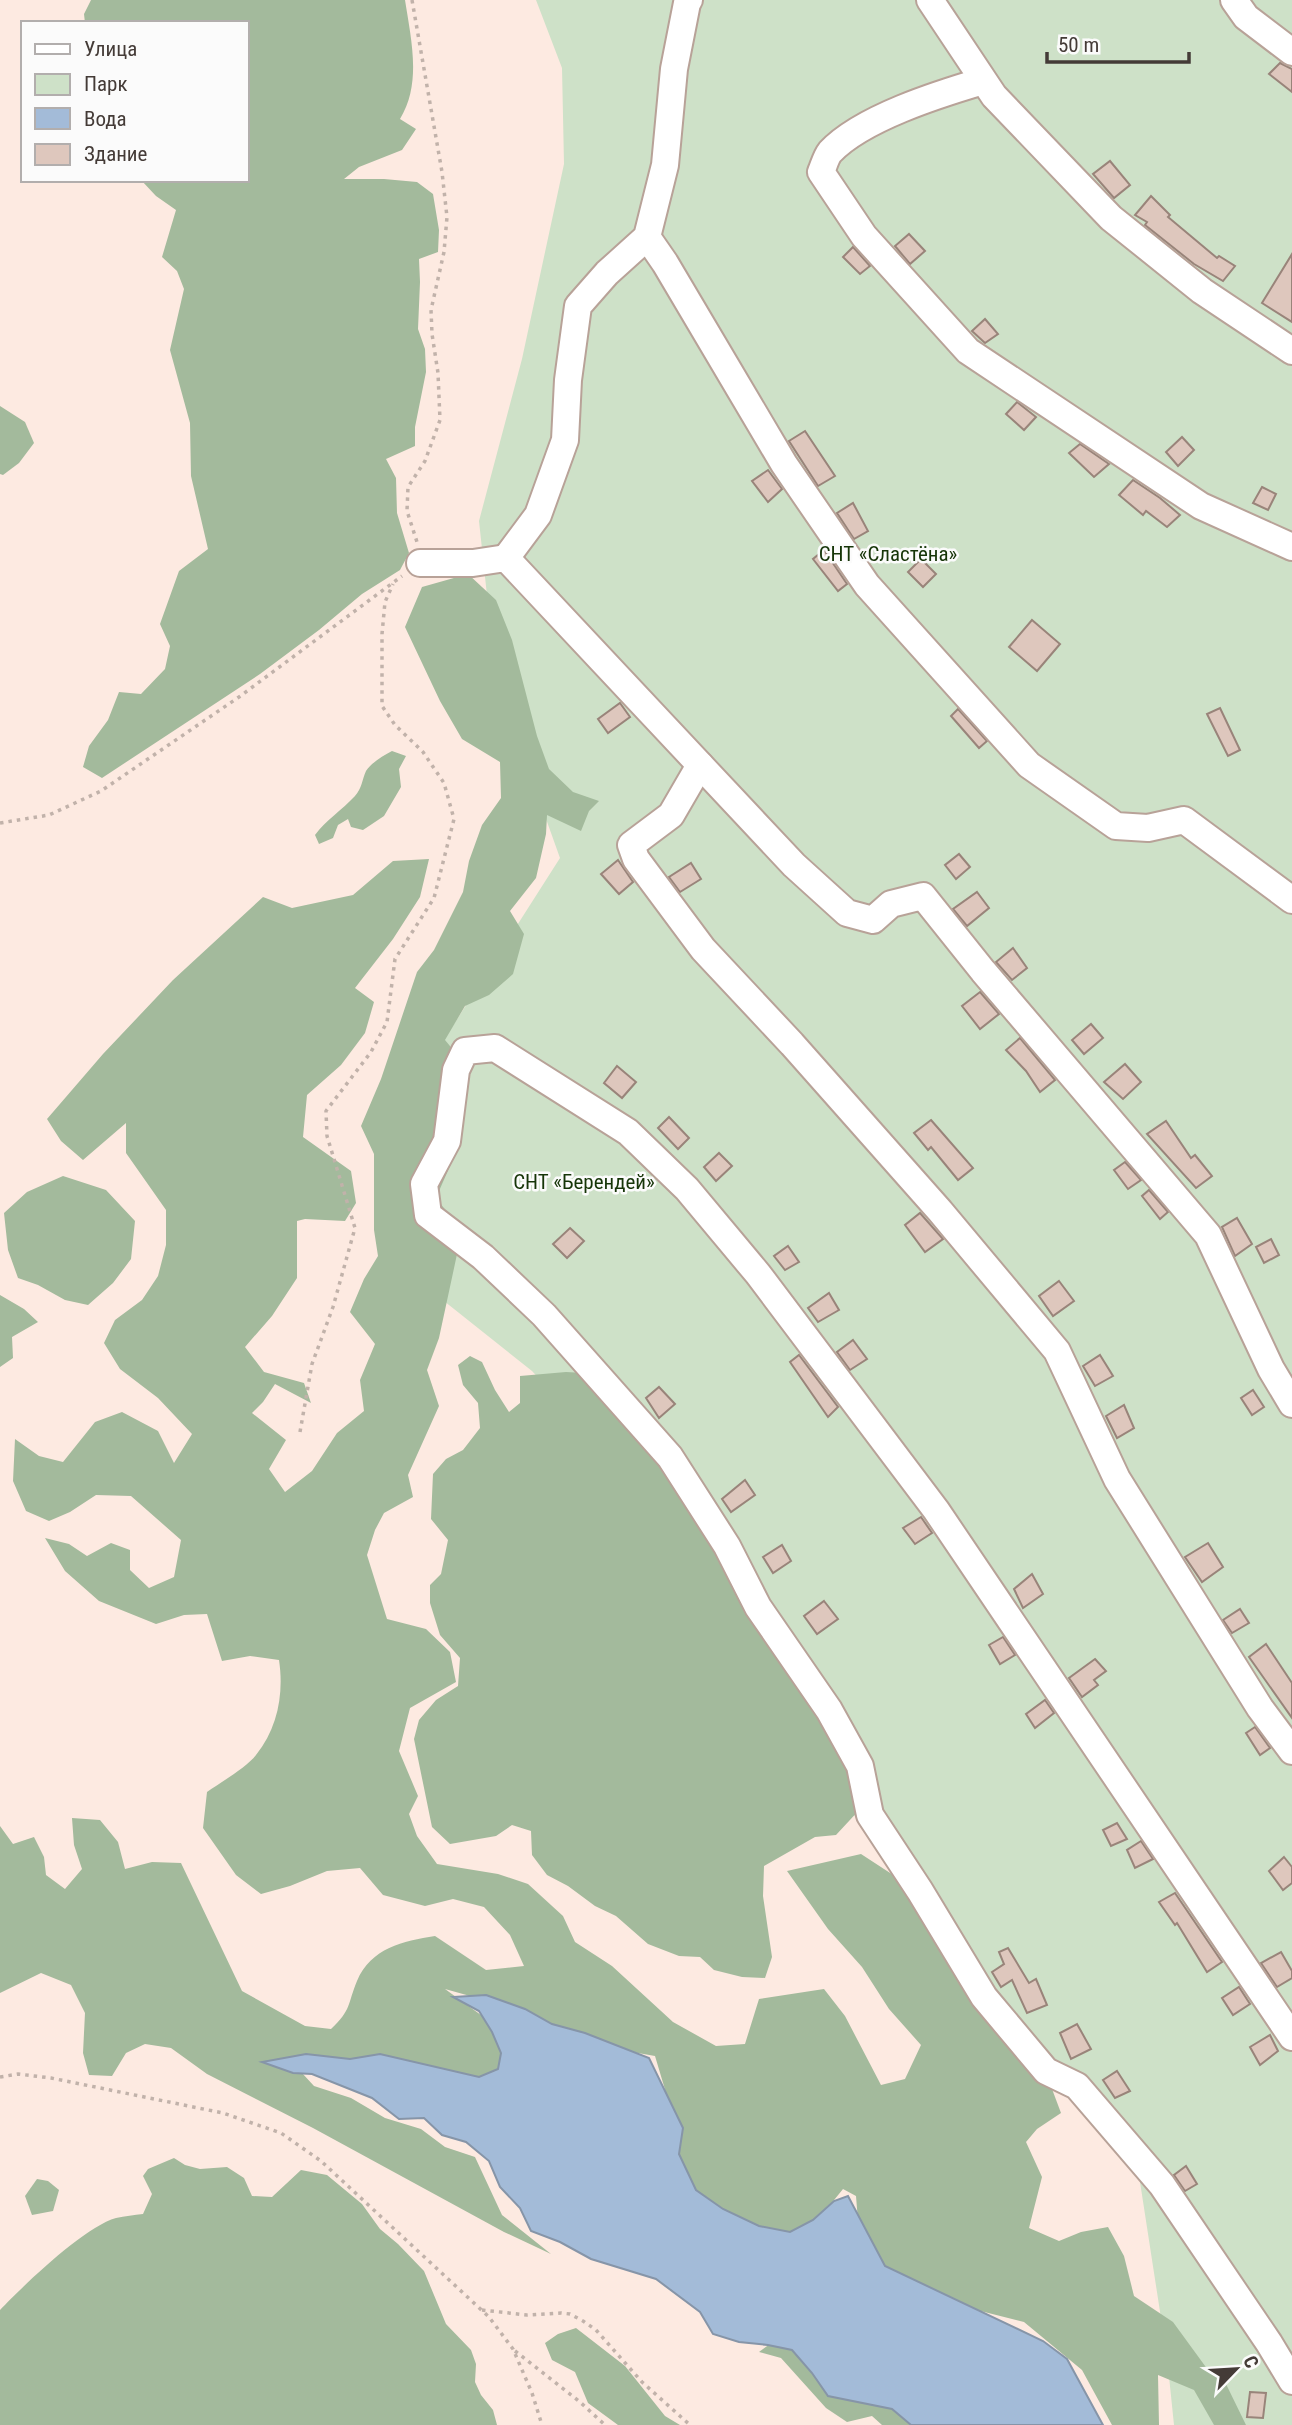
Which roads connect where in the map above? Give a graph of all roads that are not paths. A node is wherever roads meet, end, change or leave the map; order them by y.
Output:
1 (689, 0) edge
2 (930, 0) edge
3 (1234, 0) edge
4 (1292, 51) edge
5 (983, 81) junction
6 (647, 237) junction
7 (1292, 351) edge
8 (1292, 547) edge
9 (506, 558) junction
10 (420, 563) road end
11 (700, 765) junction
12 (1292, 900) edge
13 (1292, 1404) edge
14 (1292, 1751) edge
15 (1292, 2036) edge
16 (1292, 2381) edge

1 - 6 lane
2 - 5 lane
3 - 4 lane
5 - 7 lane
5 - 8 lane
6 - 9 lane
6 - 12 lane
9 - 10 lane
9 - 11 lane
11 - 13 lane
11 - 14 lane
15 - 16 lane

